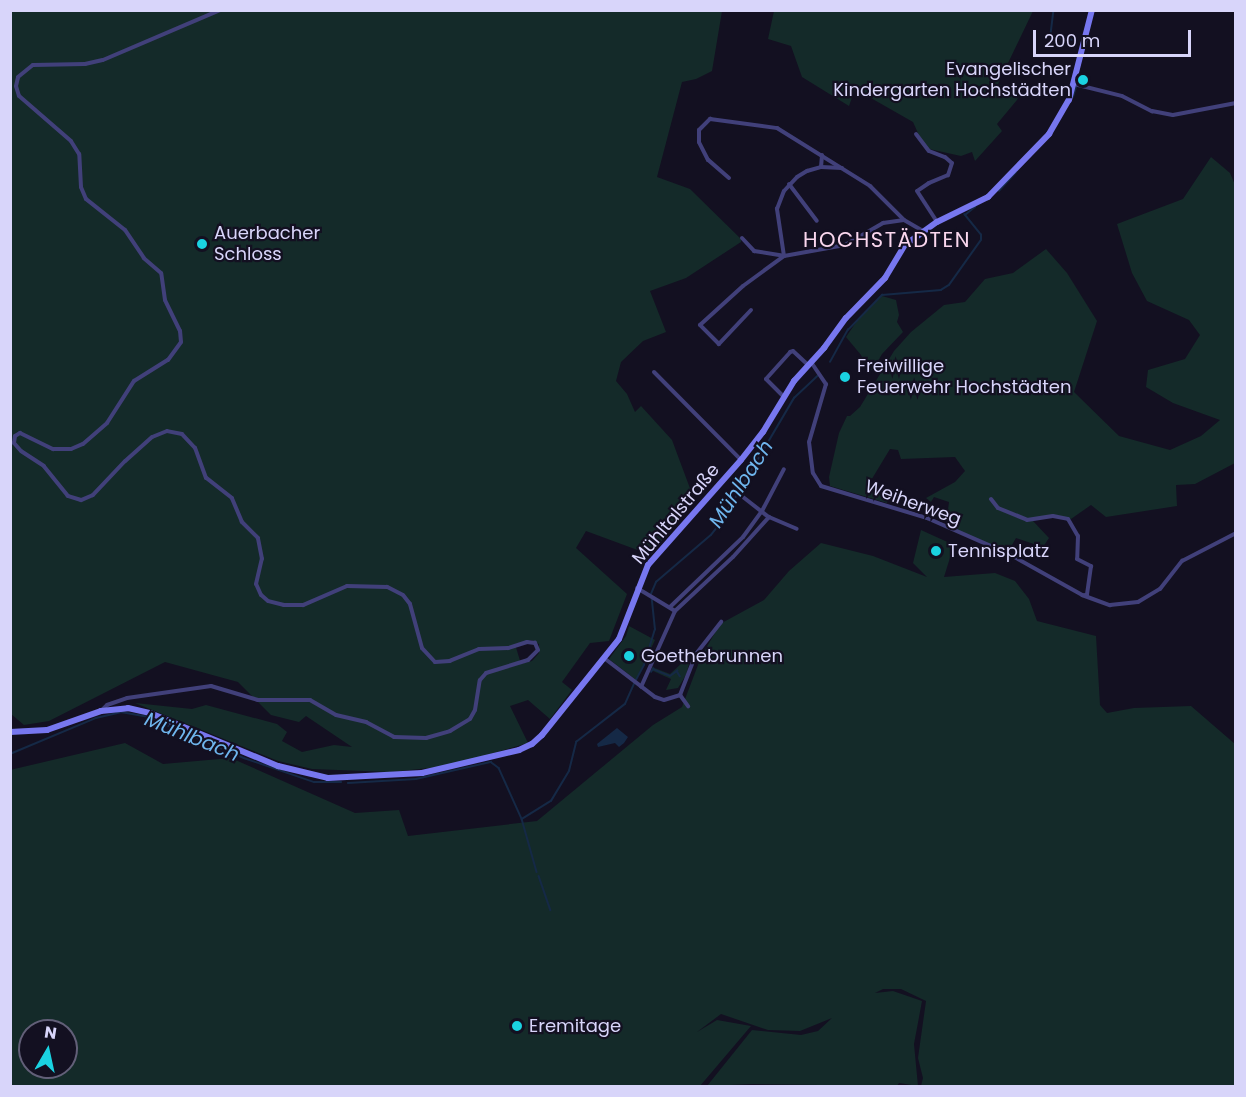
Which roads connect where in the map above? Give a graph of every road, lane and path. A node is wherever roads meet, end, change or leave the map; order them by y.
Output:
1 (220, 10) edge
2 (1092, 10) edge
3 (1074, 84) junction
4 (1236, 103) edge
5 (916, 134) dead end
6 (822, 155) junction
7 (821, 167) junction
8 (843, 168) junction
9 (729, 178) dead end
10 (789, 184) junction
11 (904, 220) junction
12 (817, 221) dead end
13 (937, 222) junction
14 (923, 231) junction
15 (742, 238) dead end
16 (784, 256) junction
17 (751, 310) dead end
18 (809, 364) junction
19 (654, 372) dead end
20 (783, 396) junction
21 (741, 460) junction
22 (784, 469) dead end
23 (743, 497) dead end
24 (991, 499) dead end
25 (762, 511) junction
26 (769, 516) junction
27 (797, 529) dead end
28 (1236, 533) edge
29 (728, 553) junction
30 (733, 558) junction
31 (637, 587) junction
32 (1082, 595) junction
33 (670, 607) junction
34 (675, 611) junction
35 (721, 622) dead end
36 (604, 658) junction
37 (642, 687) junction
38 (680, 695) junction
39 (688, 706) dead end
40 (101, 711) junction
41 (10, 732) edge

1 - 40 street
2 - 3 main road, Mühltalstraße
3 - 4 street
3 - 13 main road, Mühltalstraße
5 - 13 street
6 - 7 street
6 - 8 street
6 - 9 street
7 - 8 street
7 - 10 street
8 - 11 street
10 - 12 street
10 - 16 street
11 - 14 street
11 - 16 street
13 - 14 main road, Mühltalstraße
14 - 18 main road, Mühltalstraße
15 - 16 street
16 - 17 street
18 - 20 main road, Mühltalstraße
18 - 20 street
18 - 32 street, Weiherweg
19 - 21 street
20 - 21 main road, Mühltalstraße
21 - 31 main road, Mühltalstraße
22 - 25 street
23 - 25 street
24 - 32 street
25 - 26 street
25 - 29 street
26 - 27 street
26 - 30 street
28 - 32 street, Weiherweg
29 - 30 street
29 - 33 street
30 - 34 street
31 - 33 street
31 - 36 main road, Mühltalstraße
33 - 34 street
34 - 37 street
35 - 38 street
36 - 37 street
36 - 40 main road, Mühltalstraße
37 - 38 street
38 - 39 street
40 - 41 main road, Mühltalstraße

